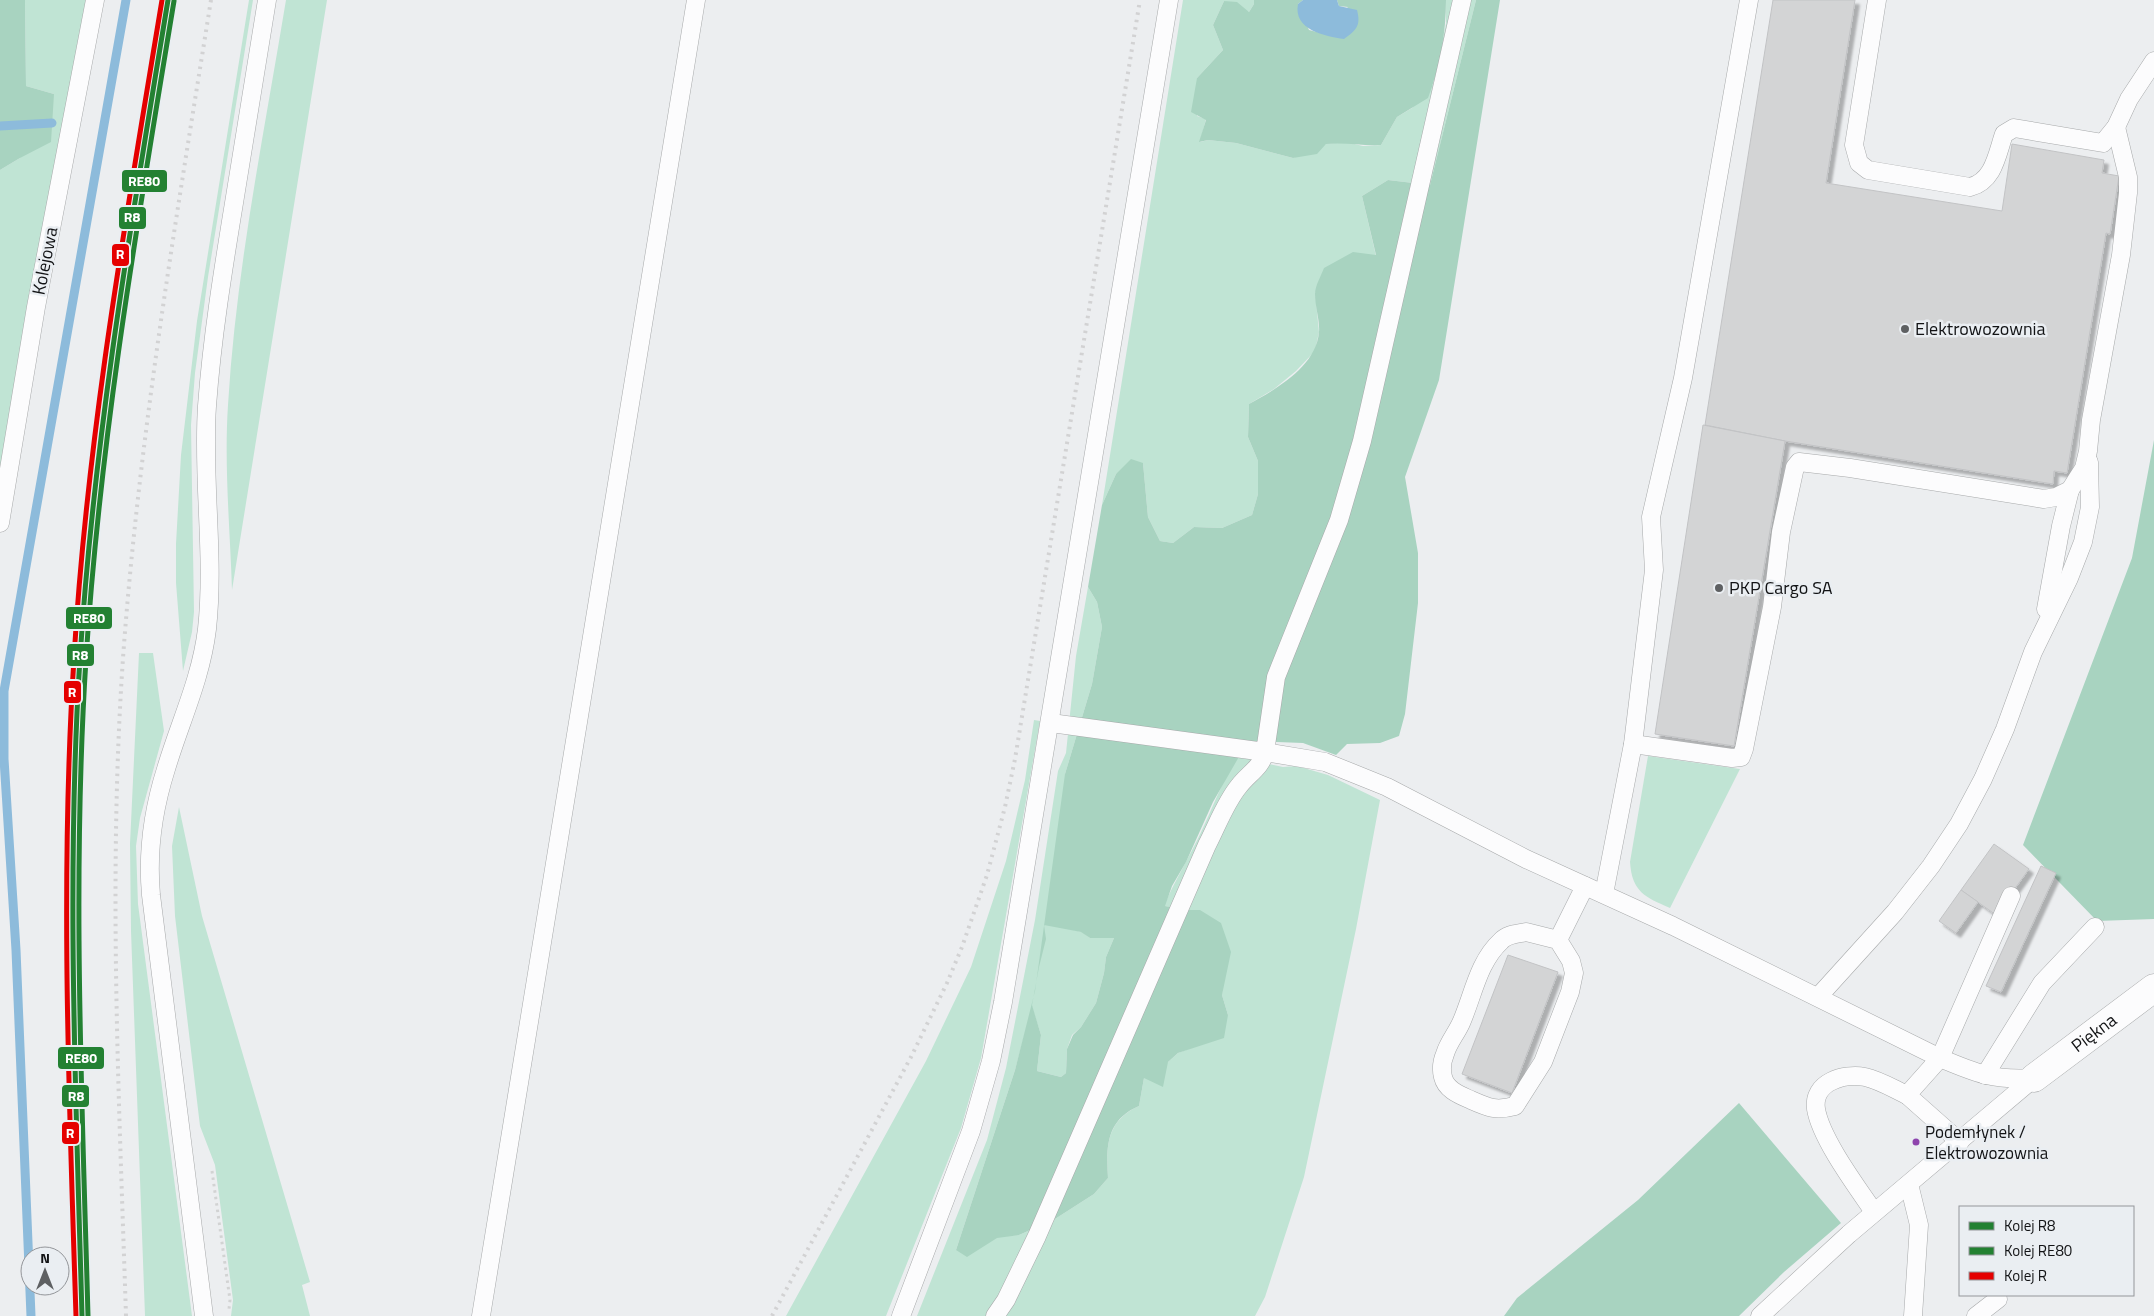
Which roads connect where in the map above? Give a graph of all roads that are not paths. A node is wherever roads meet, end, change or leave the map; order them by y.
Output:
1 (95, 0) edge
2 (267, 0) edge
3 (696, 0) edge
4 (1169, 0) edge
5 (1462, 0) edge
6 (1749, 0) edge
7 (1877, 0) edge
8 (2154, 61) edge
9 (2116, 127) junction
10 (2088, 451) junction
11 (2070, 490) junction
12 (0, 523) edge
13 (2033, 652) junction
14 (1051, 723) junction
15 (1633, 744) junction
16 (1265, 752) junction
17 (1585, 886) junction
18 (1604, 894) junction
19 (2011, 896) dead end
20 (2095, 927) dead end
21 (1558, 940) junction
22 (2154, 988) edge
23 (1818, 997) junction
24 (1940, 1058) junction
25 (1985, 1075) junction
26 (2034, 1078) junction
27 (1907, 1095) junction
28 (1960, 1142) junction
29 (1909, 1184) junction
30 (1874, 1212) junction
31 (1998, 1299) dead end
32 (204, 1316) edge
33 (481, 1316) edge
34 (900, 1316) edge
35 (995, 1316) edge
36 (1760, 1316) edge
37 (1913, 1316) edge
38 (1976, 1316) edge

1 - 12 lane, Kolejowa
2 - 32 lane
3 - 33 lane
4 - 14 lane
5 - 16 lane
6 - 15 lane
7 - 9 lane
8 - 9 lane
9 - 10 lane
10 - 11 lane
10 - 13 lane
11 - 13 lane
11 - 15 lane
13 - 23 lane
14 - 16 lane
14 - 34 lane
15 - 18 lane
16 - 17 lane
16 - 35 lane
17 - 18 lane
17 - 21 lane
18 - 23 lane
19 - 24 lane
20 - 25 lane
21 - 21 lane
22 - 26 street, Piękna
23 - 24 lane
24 - 25 lane
24 - 27 lane
25 - 26 lane
26 - 28 lane
27 - 28 lane
27 - 30 lane
28 - 29 lane
29 - 30 lane
29 - 37 lane
30 - 36 lane
31 - 38 lane

